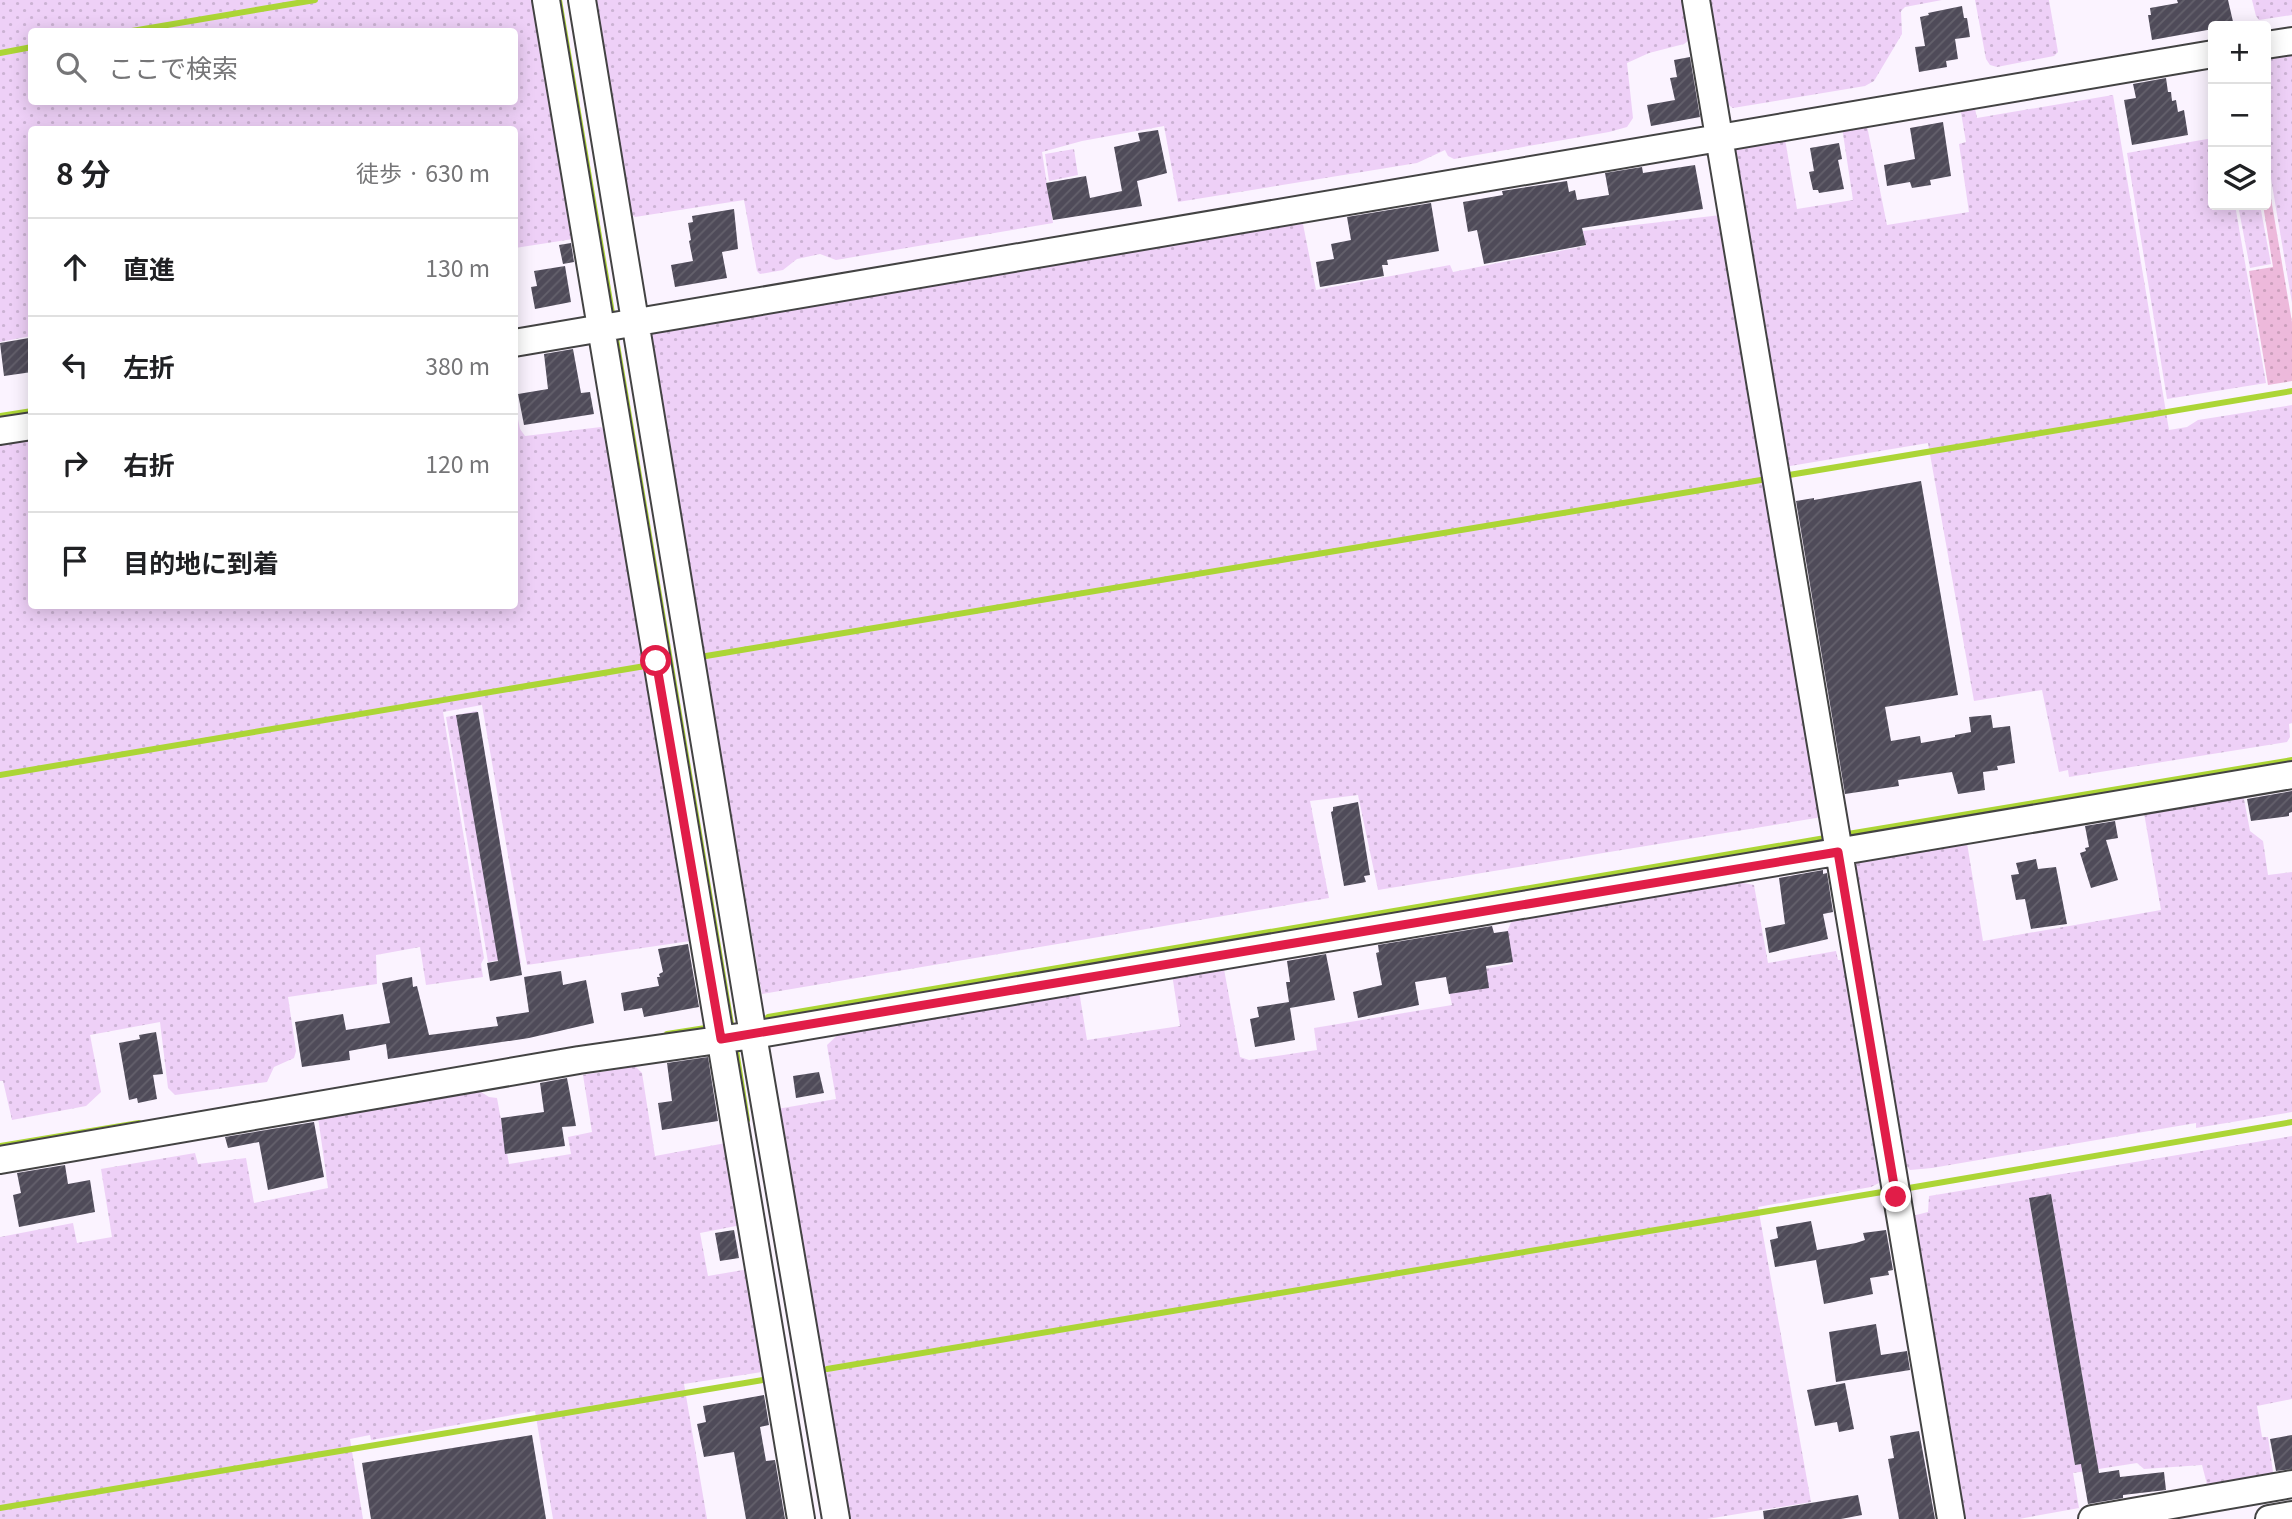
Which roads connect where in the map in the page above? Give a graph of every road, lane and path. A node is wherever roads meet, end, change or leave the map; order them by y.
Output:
1 (546, 0) edge
2 (582, 0) edge
3 (1696, 0) edge
4 (2292, 41) edge
5 (2271, 44) edge
6 (2208, 55) edge
7 (1718, 130) junction
8 (616, 325) junction
9 (518, 342) edge
10 (28, 427) edge
11 (0, 431) edge
12 (668, 668) junction
13 (2292, 775) edge
14 (1836, 842) junction
15 (730, 1033) junction
16 (0, 1160) edge
17 (795, 1386) junction
18 (2292, 1484) edge
19 (2292, 1515) edge
20 (801, 1519) edge
21 (836, 1519) edge
22 (1951, 1519) edge
23 (2092, 1519) edge
24 (2269, 1519) edge

1 - 8 street
2 - 8 street
3 - 7 street
4 - 5 street
6 - 7 street
7 - 8 street
7 - 14 street
8 - 9 street
8 - 12 street
8 - 12 street
10 - 11 street
12 - 15 street
12 - 15 street
13 - 14 street
14 - 15 street
14 - 22 street
15 - 16 street
15 - 17 street
17 - 20 street
17 - 21 street
18 - 23 street
19 - 24 street

